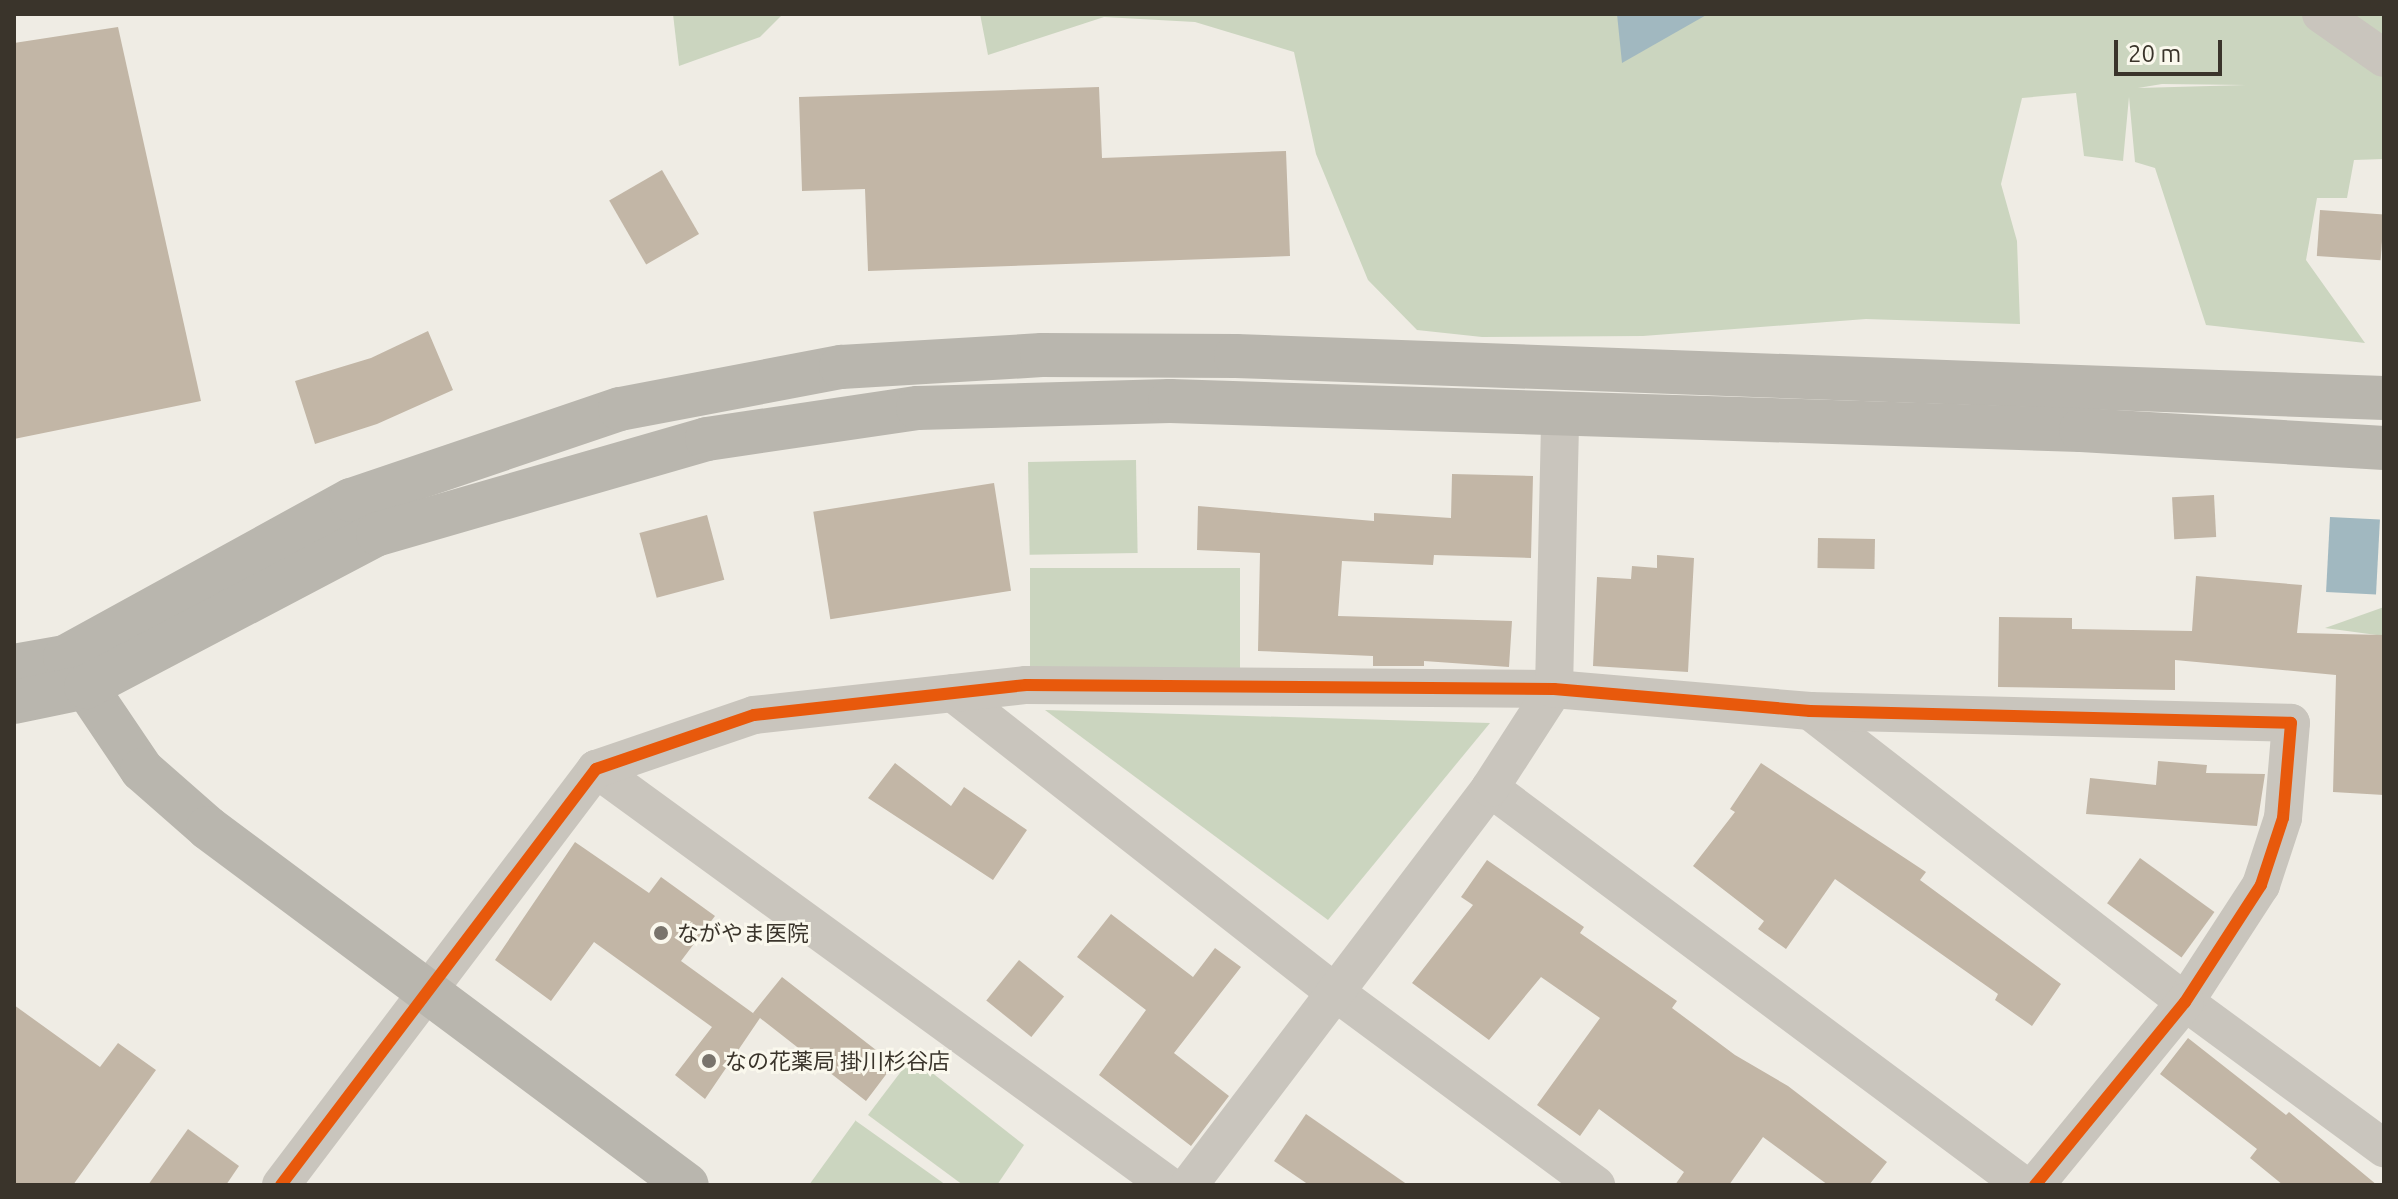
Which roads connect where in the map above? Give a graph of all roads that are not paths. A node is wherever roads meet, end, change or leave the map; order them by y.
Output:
1 (2321, 14) edge
2 (2384, 58) edge
3 (2384, 398) edge
4 (1560, 415) junction
5 (2384, 448) edge
6 (14, 666) edge
7 (86, 687) junction
8 (1554, 689) junction
9 (953, 693) junction
10 (14, 702) edge
11 (1810, 711) junction
12 (596, 769) junction
13 (1490, 788) junction
14 (425, 991) junction
15 (1335, 992) junction
16 (2185, 1002) junction
17 (2384, 1148) edge
18 (281, 1185) edge
19 (687, 1185) edge
20 (1168, 1185) edge
21 (1189, 1185) edge
22 (1596, 1185) edge
23 (2023, 1185) edge
24 (2035, 1185) edge

1 - 2 street
3 - 6 street
4 - 5 street
4 - 7 street
4 - 8 street
7 - 10 street
7 - 14 street
8 - 9 street
8 - 11 street
8 - 13 street
9 - 12 street
9 - 15 street
11 - 16 street
11 - 16 street
12 - 14 street
12 - 20 street
13 - 15 street
13 - 23 street
14 - 18 street
14 - 19 street
15 - 21 street
15 - 22 street
16 - 17 street
16 - 24 street

